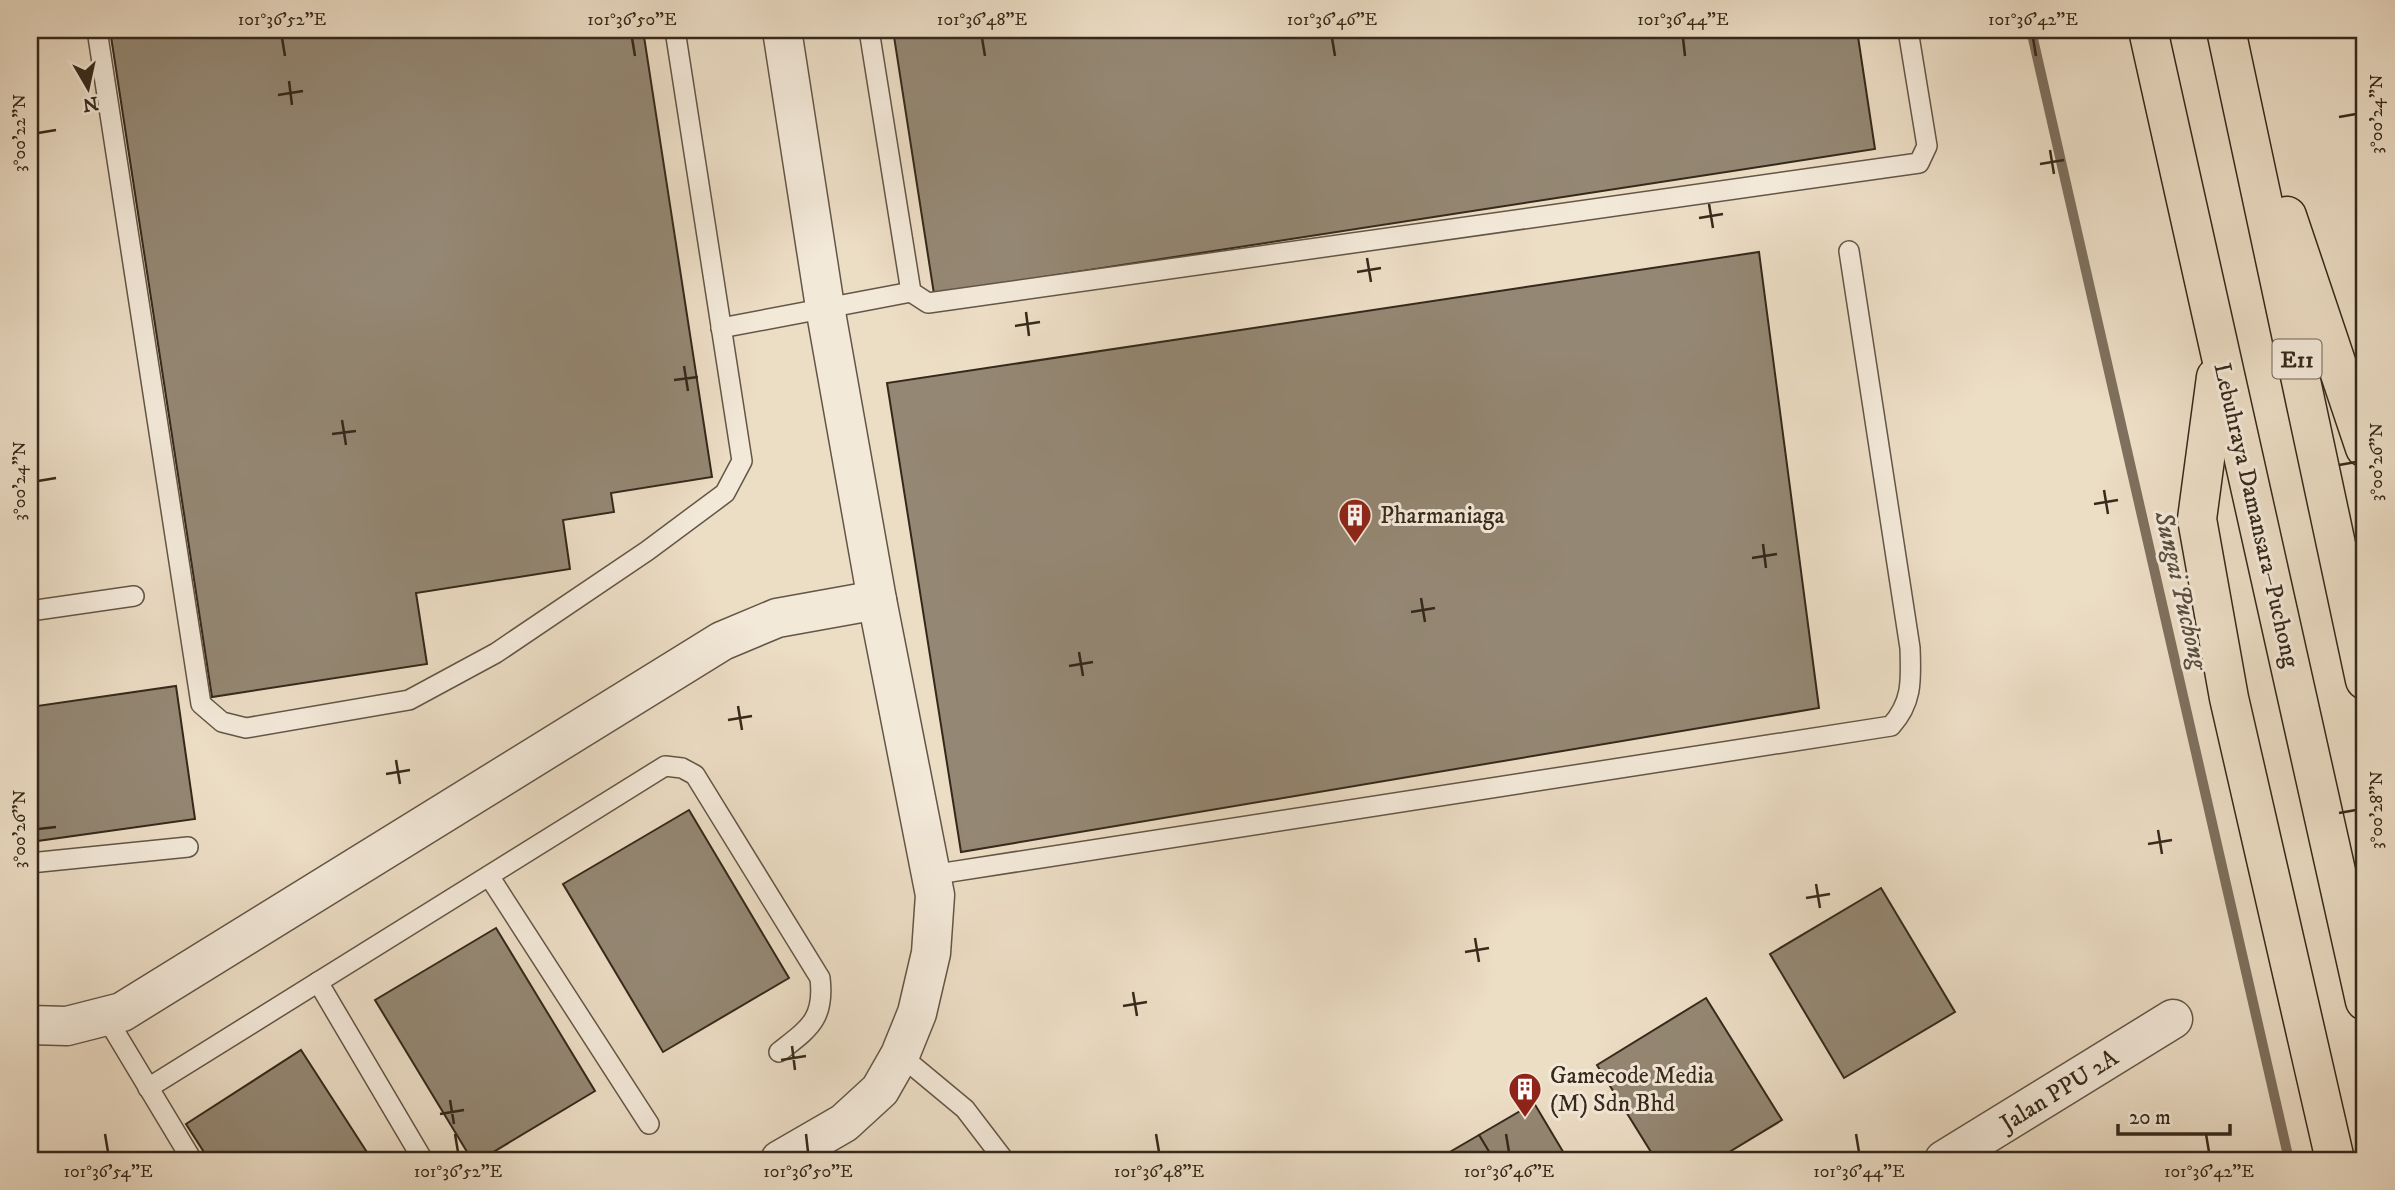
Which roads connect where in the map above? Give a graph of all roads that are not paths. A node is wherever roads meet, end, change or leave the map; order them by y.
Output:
1 (97, 30) edge
2 (675, 30) edge
3 (782, 30) edge
4 (869, 30) edge
5 (1908, 30) edge
6 (2148, 30) edge
7 (2227, 34) edge
8 (1849, 251) dead end
9 (911, 292) junction
10 (825, 307) junction
11 (721, 328) junction
12 (2220, 351) junction
13 (2365, 448) edge
14 (134, 596) dead end
15 (877, 600) junction
16 (30, 611) edge
17 (2365, 680) edge
18 (188, 847) dead end
19 (30, 863) edge
20 (932, 874) junction
21 (489, 876) junction
22 (318, 982) junction
23 (2365, 1000) edge
24 (106, 1017) junction
25 (2173, 1019) dead end
26 (30, 1025) edge
27 (779, 1052) dead end
28 (900, 1055) junction
29 (148, 1088) junction
30 (649, 1124) dead end
31 (192, 1160) edge
32 (424, 1160) edge
33 (780, 1160) edge
34 (1004, 1160) edge
35 (1944, 1160) edge
36 (2335, 1160) edge

1 - 11 lane
2 - 11 lane
3 - 10 street
4 - 9 lane
5 - 9 lane
6 - 12 highway, Lebuhraya Damansara–Puchong
7 - 13 highway
7 - 17 highway, E11
8 - 20 lane
9 - 10 lane
10 - 11 lane
10 - 15 street
12 - 23 highway, Lebuhraya Damansara–Puchong
12 - 36 highway
14 - 16 lane
15 - 20 street
15 - 24 street
18 - 19 lane
20 - 28 street
21 - 22 lane
21 - 27 lane
21 - 30 lane
22 - 29 lane
22 - 32 lane
24 - 26 street
24 - 29 lane
25 - 35 street, Jalan PPU 2A
28 - 33 street
28 - 34 lane
29 - 31 lane

